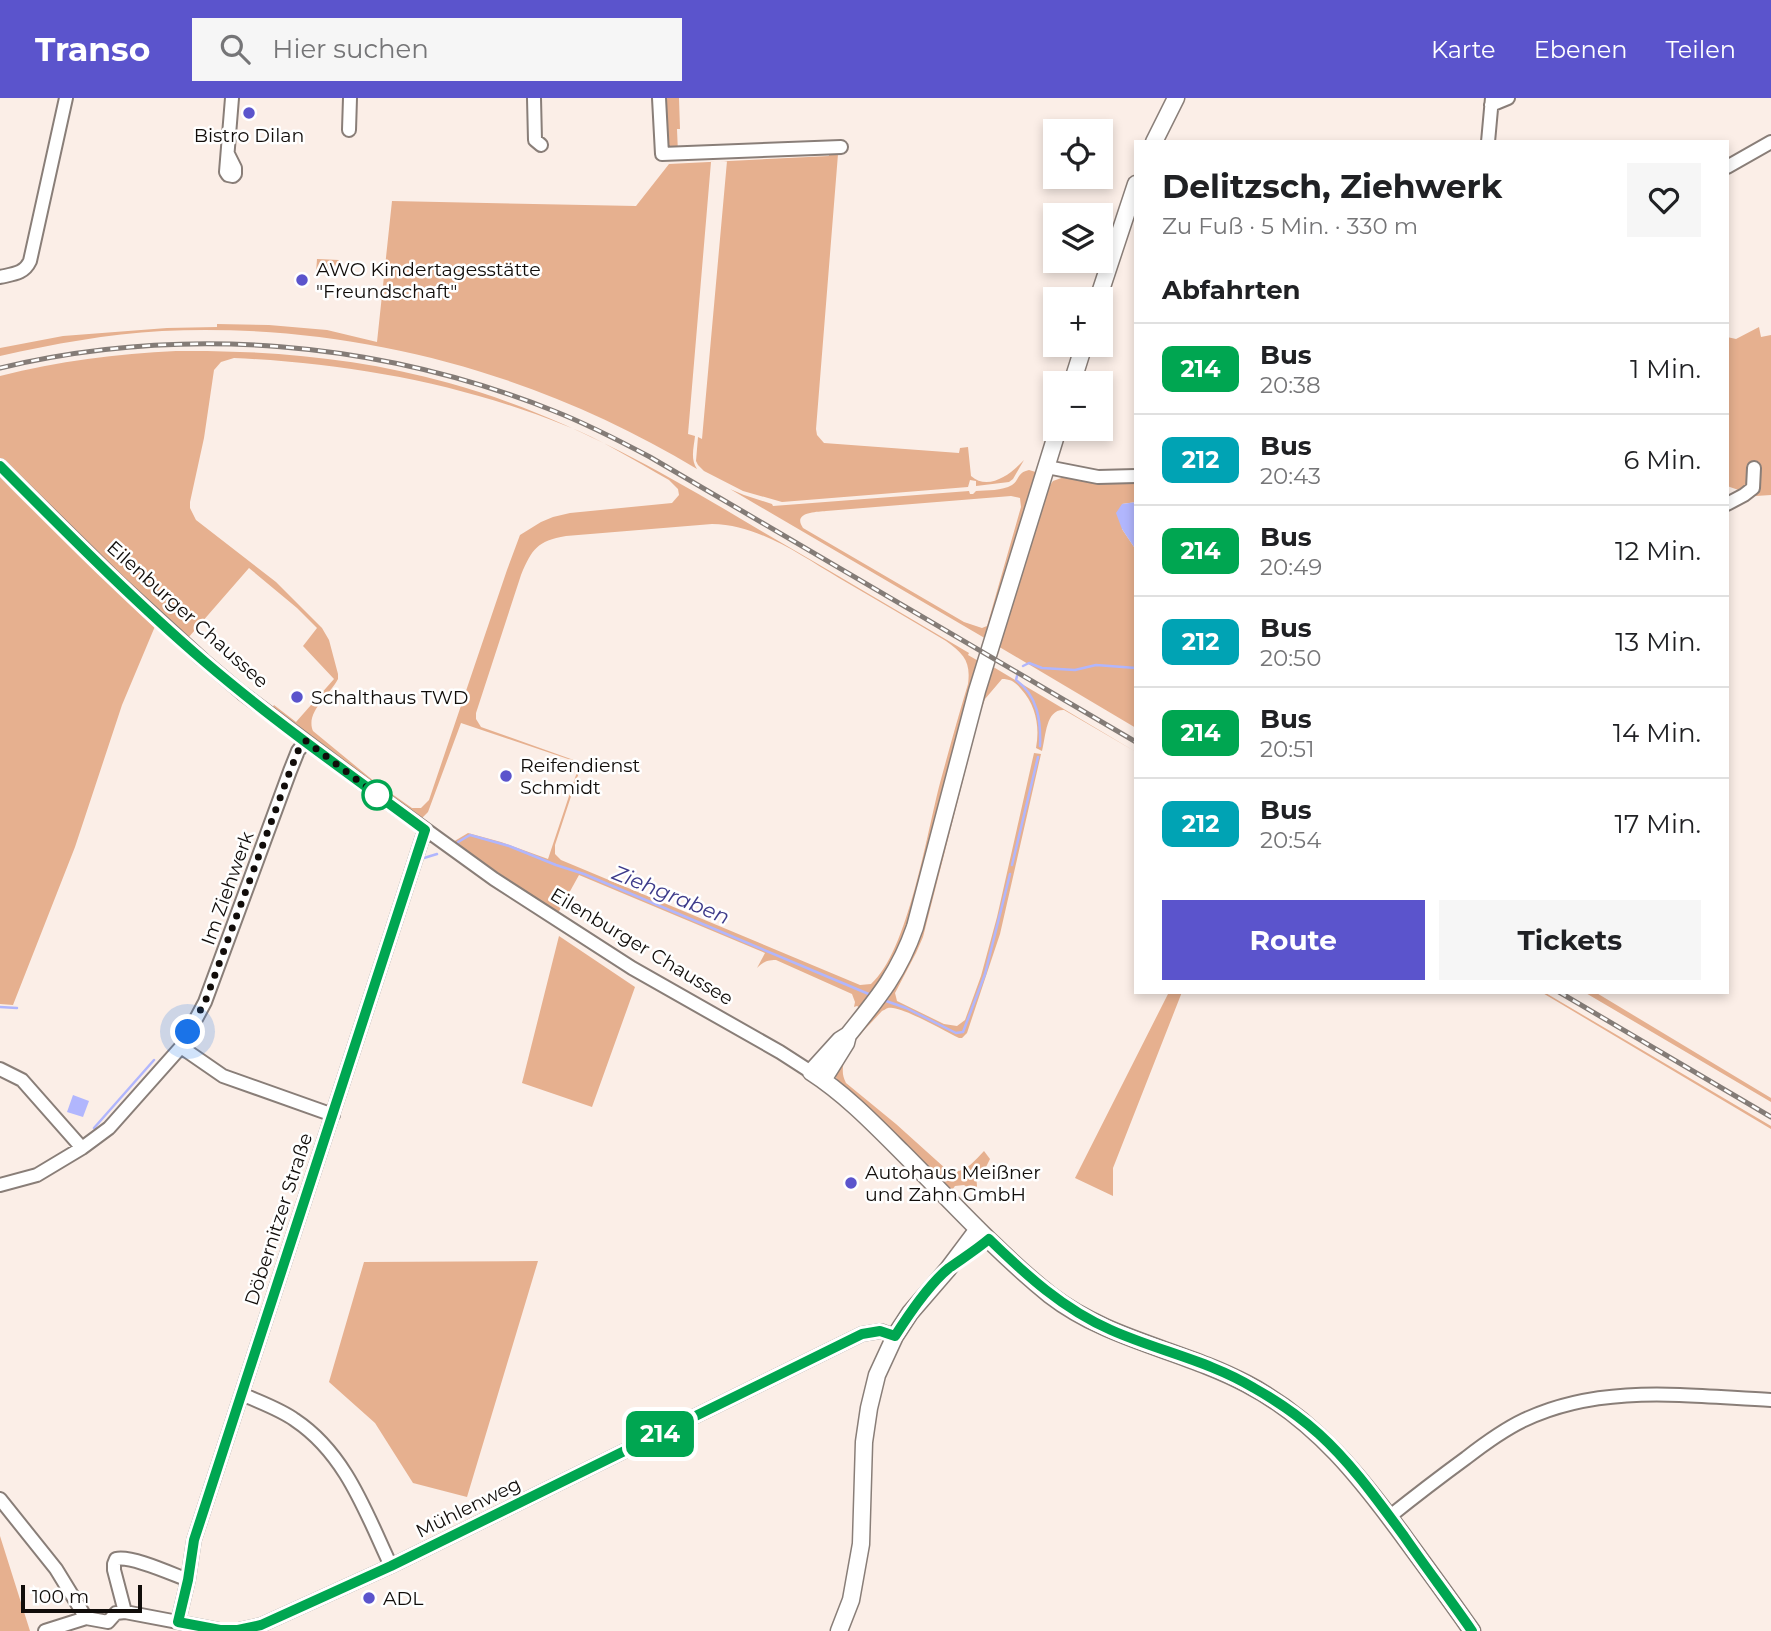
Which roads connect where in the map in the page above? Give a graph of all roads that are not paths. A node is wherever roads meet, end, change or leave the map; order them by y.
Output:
1 (66, 98) edge
2 (232, 98) edge
3 (350, 98) edge
4 (534, 98) edge
5 (659, 98) edge
6 (1177, 98) edge
7 (1508, 98) edge
8 (1492, 102) edge
9 (349, 130) dead end
10 (1155, 140) edge
11 (1488, 140) edge
12 (1771, 142) edge
13 (541, 145) dead end
14 (841, 147) dead end
15 (228, 154) dead end
16 (1729, 166) edge
17 (1134, 190) edge
18 (0, 277) edge
19 (1102, 287) edge
20 (1055, 441) edge
21 (0, 466) edge
22 (1047, 467) junction
23 (1754, 468) dead end
24 (1134, 476) edge
25 (1729, 503) edge
26 (306, 741) junction
27 (425, 830) junction
28 (181, 1047) junction
29 (0, 1069) edge
30 (817, 1076) junction
31 (333, 1115) junction
32 (82, 1148) junction
33 (0, 1185) edge
34 (984, 1234) junction
35 (895, 1336) junction
36 (242, 1394) junction
37 (1771, 1400) edge
38 (0, 1499) edge
39 (1389, 1517) junction
40 (391, 1566) junction
41 (188, 1580) junction
42 (125, 1612) junction
43 (86, 1618) junction
44 (178, 1622) junction
45 (107, 1626) edge
46 (263, 1628) edge
47 (45, 1631) edge
48 (839, 1631) edge
49 (1472, 1631) edge

1 - 18 street
2 - 15 street
3 - 9 street
4 - 13 street
5 - 14 street
6 - 10 main road
7 - 8 street
8 - 11 street
12 - 16 street
17 - 19 main road
20 - 22 main road
21 - 26 street, Eilenburger Chaussee
22 - 24 street
22 - 30 main road
23 - 25 street
26 - 27 street, Eilenburger Chaussee
26 - 28 street, Im Ziehwerk
27 - 30 street, Eilenburger Chaussee
27 - 31 street, Döbernitzer Straße
28 - 31 street
28 - 32 street, Im Ziehwerk
29 - 32 street
30 - 34 main road, Eilenburger Chaussee
31 - 36 street, Döbernitzer Straße
32 - 33 street, Im Ziehwerk
34 - 35 main road
34 - 39 main road, Eilenburger Chaussee
35 - 40 street, Mühlenweg
35 - 48 main road
36 - 40 street
36 - 41 street, Döbernitzer Straße
37 - 39 street
38 - 43 street
39 - 49 main road, Eilenburger Chaussee
40 - 46 street, Mühlenweg
41 - 42 street
41 - 44 street, Döbernitzer Straße
42 - 44 street, Mühlenweg
42 - 45 street
43 - 45 street
43 - 47 street
44 - 46 street, Mühlenweg

